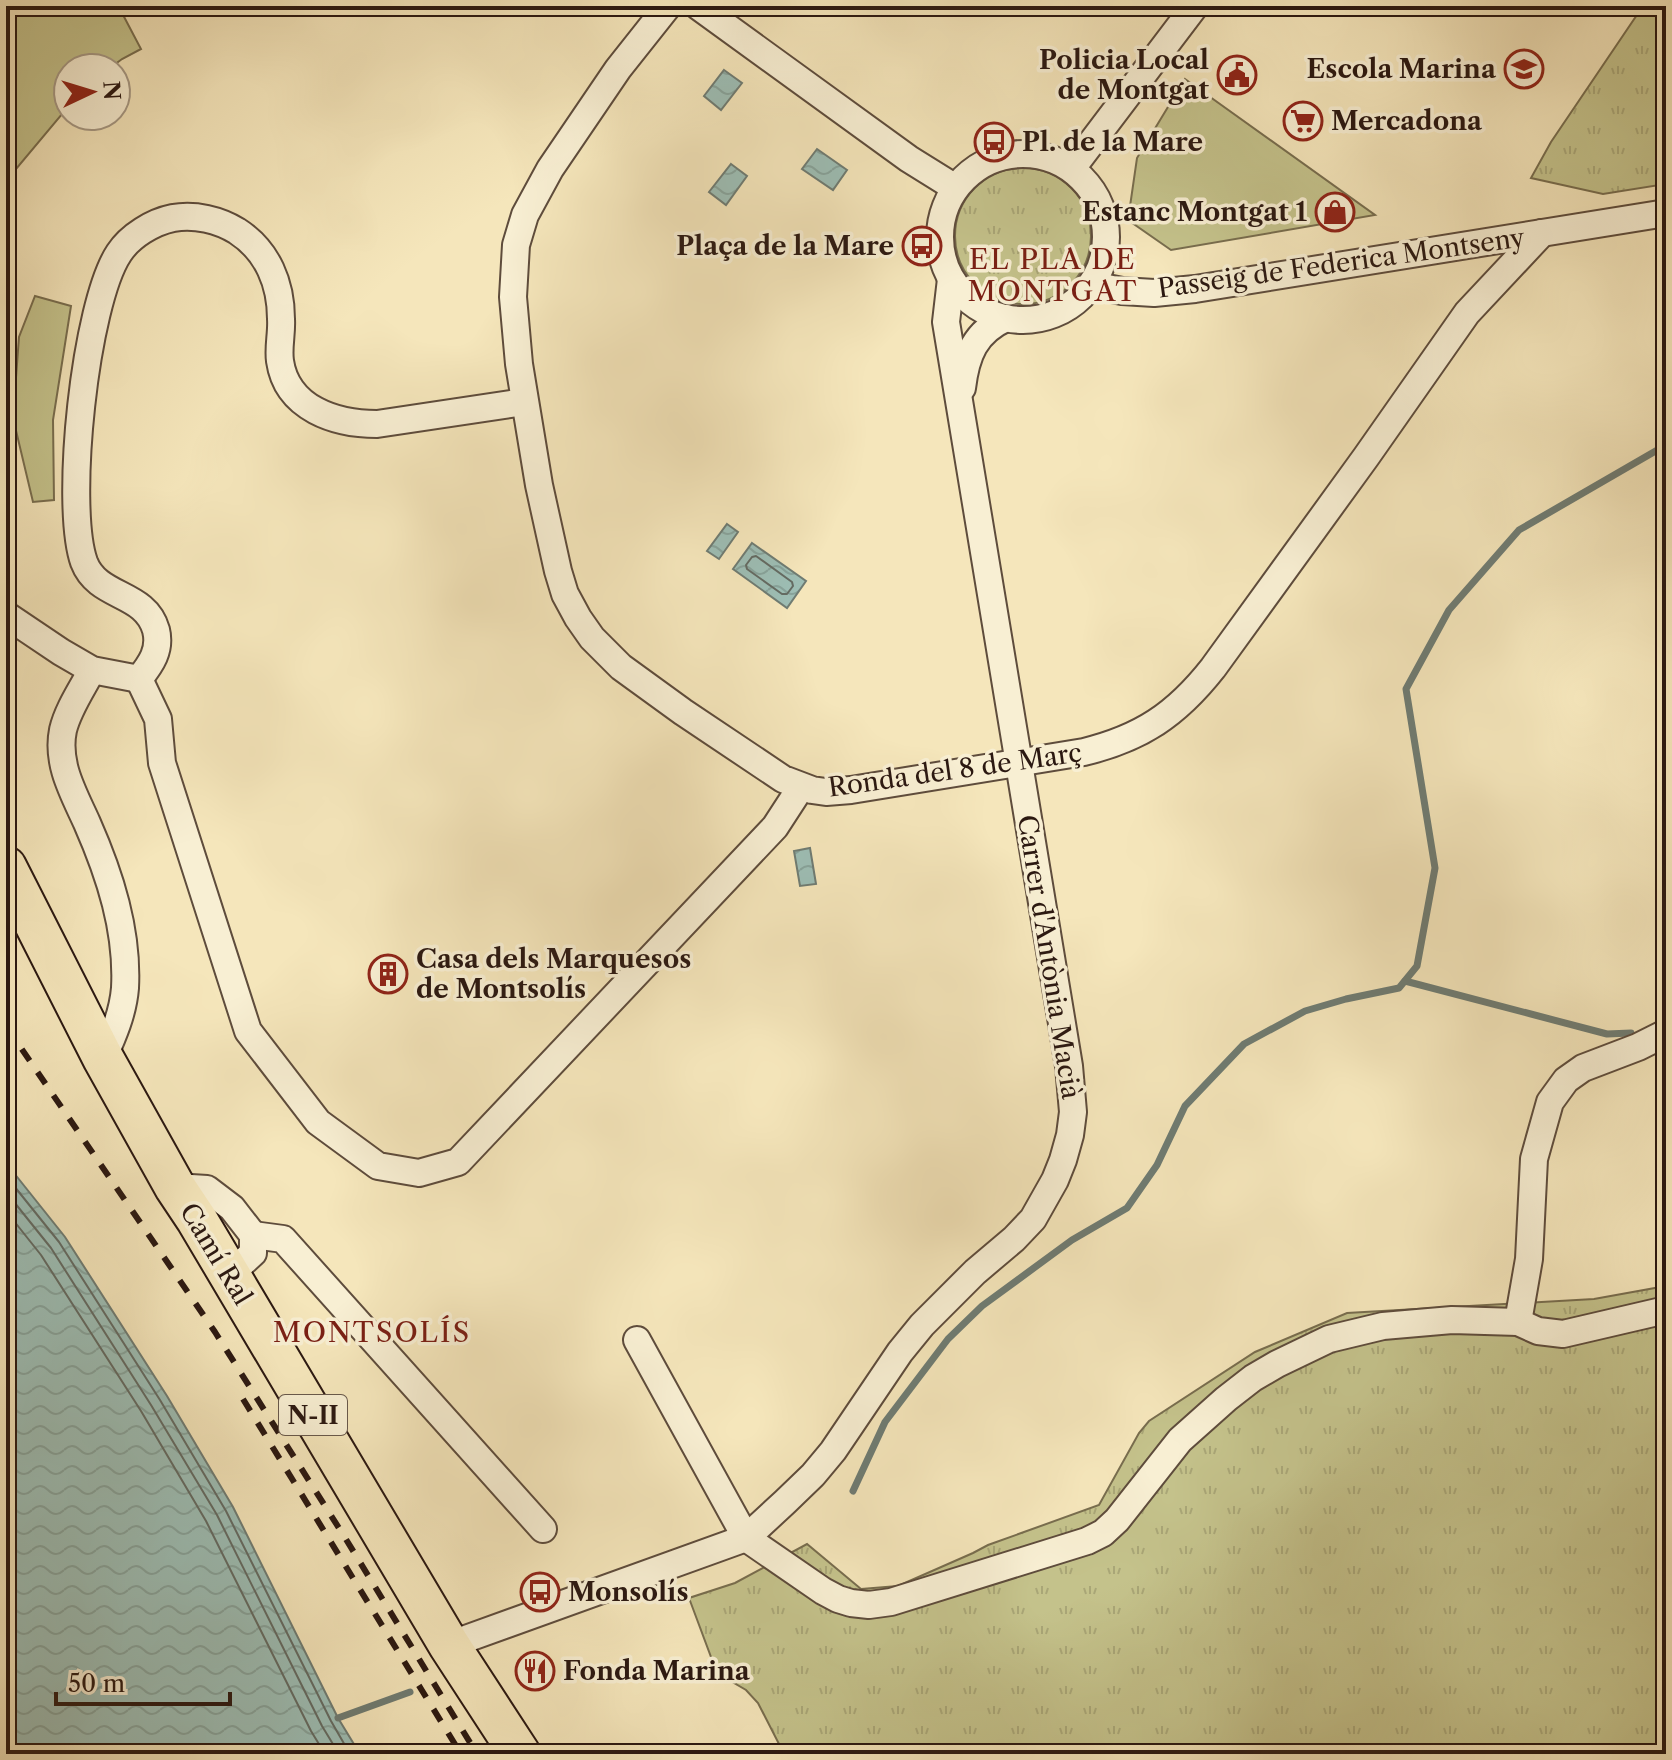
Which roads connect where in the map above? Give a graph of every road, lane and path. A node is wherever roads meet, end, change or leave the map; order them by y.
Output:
1 (668, 6) edge
2 (698, 6) edge
3 (729, 6) edge
4 (1195, 6) edge
5 (744, 39) junction
6 (1073, 167) junction
7 (954, 187) junction
8 (1666, 213) edge
9 (1542, 233) junction
10 (951, 279) junction
11 (1092, 285) junction
12 (1006, 318) junction
13 (524, 402) junction
14 (960, 404) junction
15 (6, 615) edge
16 (92, 670) junction
17 (139, 679) junction
18 (1018, 762) junction
19 (801, 787) junction
20 (6, 867) edge
21 (1666, 1033) edge
22 (103, 1058) junction
23 (175, 1187) junction
24 (253, 1235) junction
25 (229, 1275) junction
26 (1666, 1310) edge
27 (1518, 1322) junction
28 (637, 1340) dead end
29 (543, 1529) dead end
30 (746, 1538) junction
31 (449, 1645) junction
32 (520, 1754) edge

1 - 13 street, Ronda del 8 de Març
2 - 5 street
3 - 5 street
4 - 6 street
5 - 7 street
6 - 7 street
6 - 11 street
7 - 10 street
8 - 9 street
9 - 11 street, Passeig de Federica Montseny
9 - 18 street, Ronda del 8 de Març
10 - 12 street
10 - 14 street, Carrer d'Antònia Macià
11 - 12 street
12 - 14 street, Carrer d'Antònia Macià
13 - 17 street
13 - 19 street, Ronda del 8 de Març
14 - 18 street, Carrer d'Antònia Macià
15 - 16 street
16 - 17 street
16 - 22 street
17 - 19 street
18 - 19 street, Ronda del 8 de Març
18 - 30 street, Carrer d'Antònia Macià
20 - 22 main road, Camí Ral / N-II
21 - 27 street
22 - 23 main road, Camí Ral / N-II
23 - 24 street
23 - 25 main road, Camí Ral / N-II
24 - 25 street
24 - 29 street
25 - 31 main road, Camí Ral / N-II
26 - 27 street
27 - 30 street
28 - 30 street
30 - 31 street
31 - 32 main road, Camí Ral / N-II

